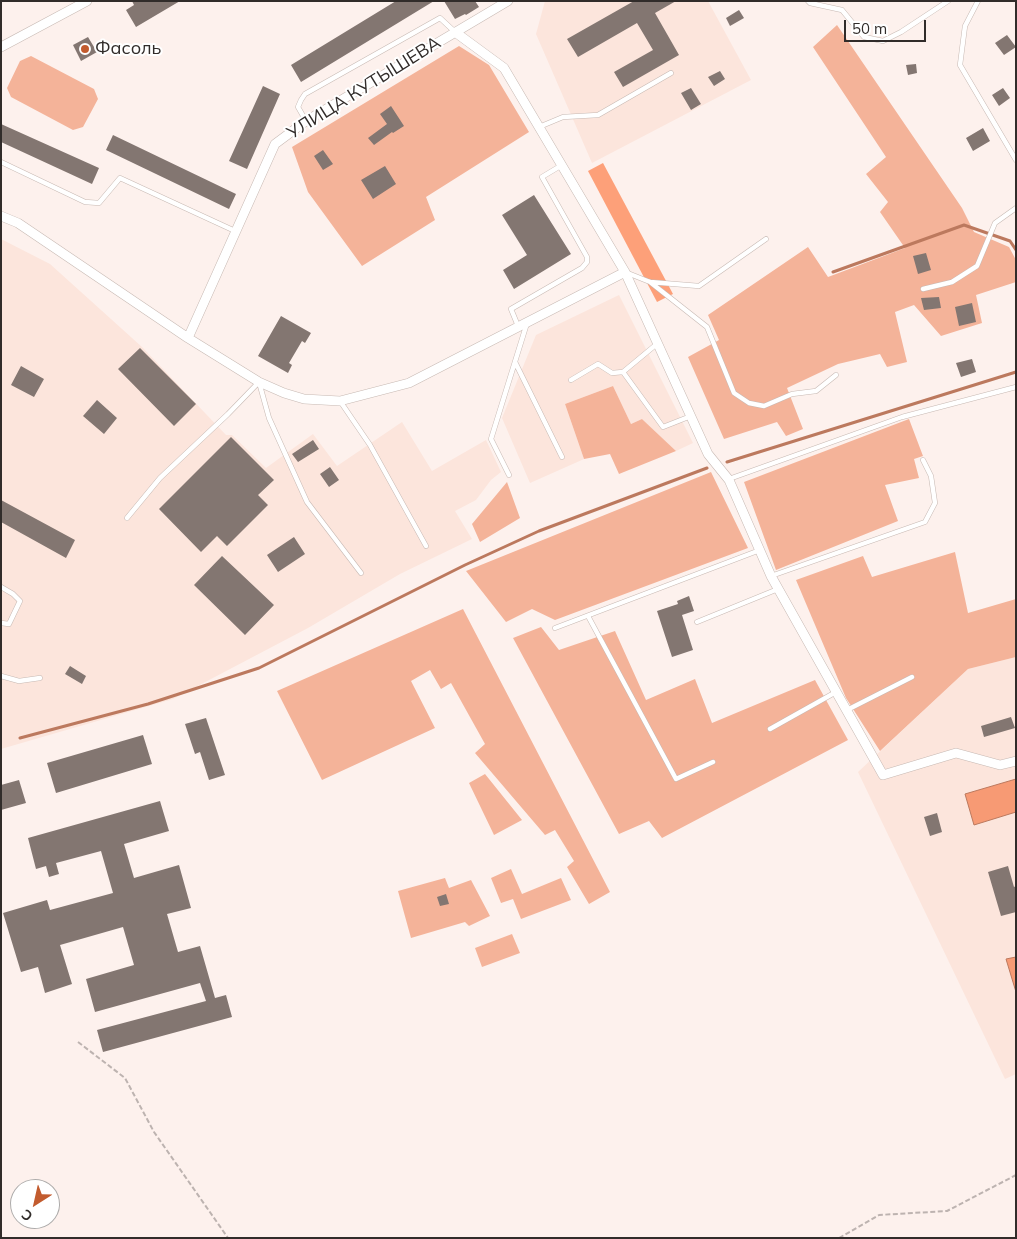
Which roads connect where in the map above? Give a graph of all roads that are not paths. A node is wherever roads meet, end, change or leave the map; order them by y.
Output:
1 (87, 1) edge
2 (508, 1) edge
3 (808, 1) edge
4 (948, 1) edge
5 (978, 1) edge
6 (455, 32) junction
7 (1, 47) edge
8 (671, 73) dead end
9 (306, 121) junction
10 (539, 127) junction
11 (1016, 160) edge
12 (1, 162) edge
13 (562, 165) junction
14 (1016, 208) edge
15 (1, 216) edge
16 (235, 231) junction
17 (766, 239) dead end
18 (625, 272) junction
19 (650, 282) junction
20 (923, 289) dead end
21 (523, 324) junction
22 (188, 338) junction
23 (658, 343) junction
24 (515, 362) junction
25 (623, 372) junction
26 (836, 375) dead end
27 (571, 380) dead end
28 (259, 382) junction
29 (1016, 387) edge
30 (340, 401) junction
31 (691, 416) junction
32 (562, 457) dead end
33 (923, 460) dead end
34 (509, 475) dead end
35 (729, 480) junction
36 (128, 518) dead end
37 (426, 546) dead end
38 (760, 550) junction
39 (361, 573) dead end
40 (772, 576) junction
41 (1, 587) edge
42 (779, 588) junction
43 (588, 616) junction
44 (697, 622) dead end
45 (1, 623) edge
46 (555, 628) dead end
47 (1, 676) edge
48 (912, 677) dead end
49 (40, 678) dead end
50 (836, 692) junction
51 (846, 711) junction
52 (770, 729) dead end
53 (1016, 761) edge
54 (713, 762) dead end

1 - 7 street
2 - 6 street, УЛИЦА КУТЫШЕВА
3 - 4 lane
5 - 11 lane
6 - 9 street, УЛИЦА КУТЫШЕВА
6 - 9 lane
6 - 10 street
8 - 10 lane
9 - 16 street, УЛИЦА КУТЫШЕВА
10 - 13 street
12 - 16 lane
13 - 18 street
13 - 21 lane
14 - 20 lane
15 - 22 street
16 - 22 street, УЛИЦА КУТЫШЕВА
17 - 19 lane
18 - 19 lane
18 - 21 street
18 - 23 street
19 - 26 lane
21 - 24 lane
21 - 30 street
22 - 28 street
23 - 25 lane
23 - 31 street
24 - 32 lane
24 - 34 lane
25 - 27 lane
25 - 31 lane
28 - 30 street
28 - 36 lane
28 - 39 lane
29 - 35 lane
30 - 37 lane
31 - 35 street
33 - 40 lane
35 - 38 street
38 - 40 street
38 - 43 lane
40 - 42 street
41 - 45 lane
42 - 44 lane
42 - 50 street
43 - 46 lane
43 - 54 lane
47 - 49 lane
48 - 51 lane
50 - 51 street
50 - 52 lane
51 - 53 street

